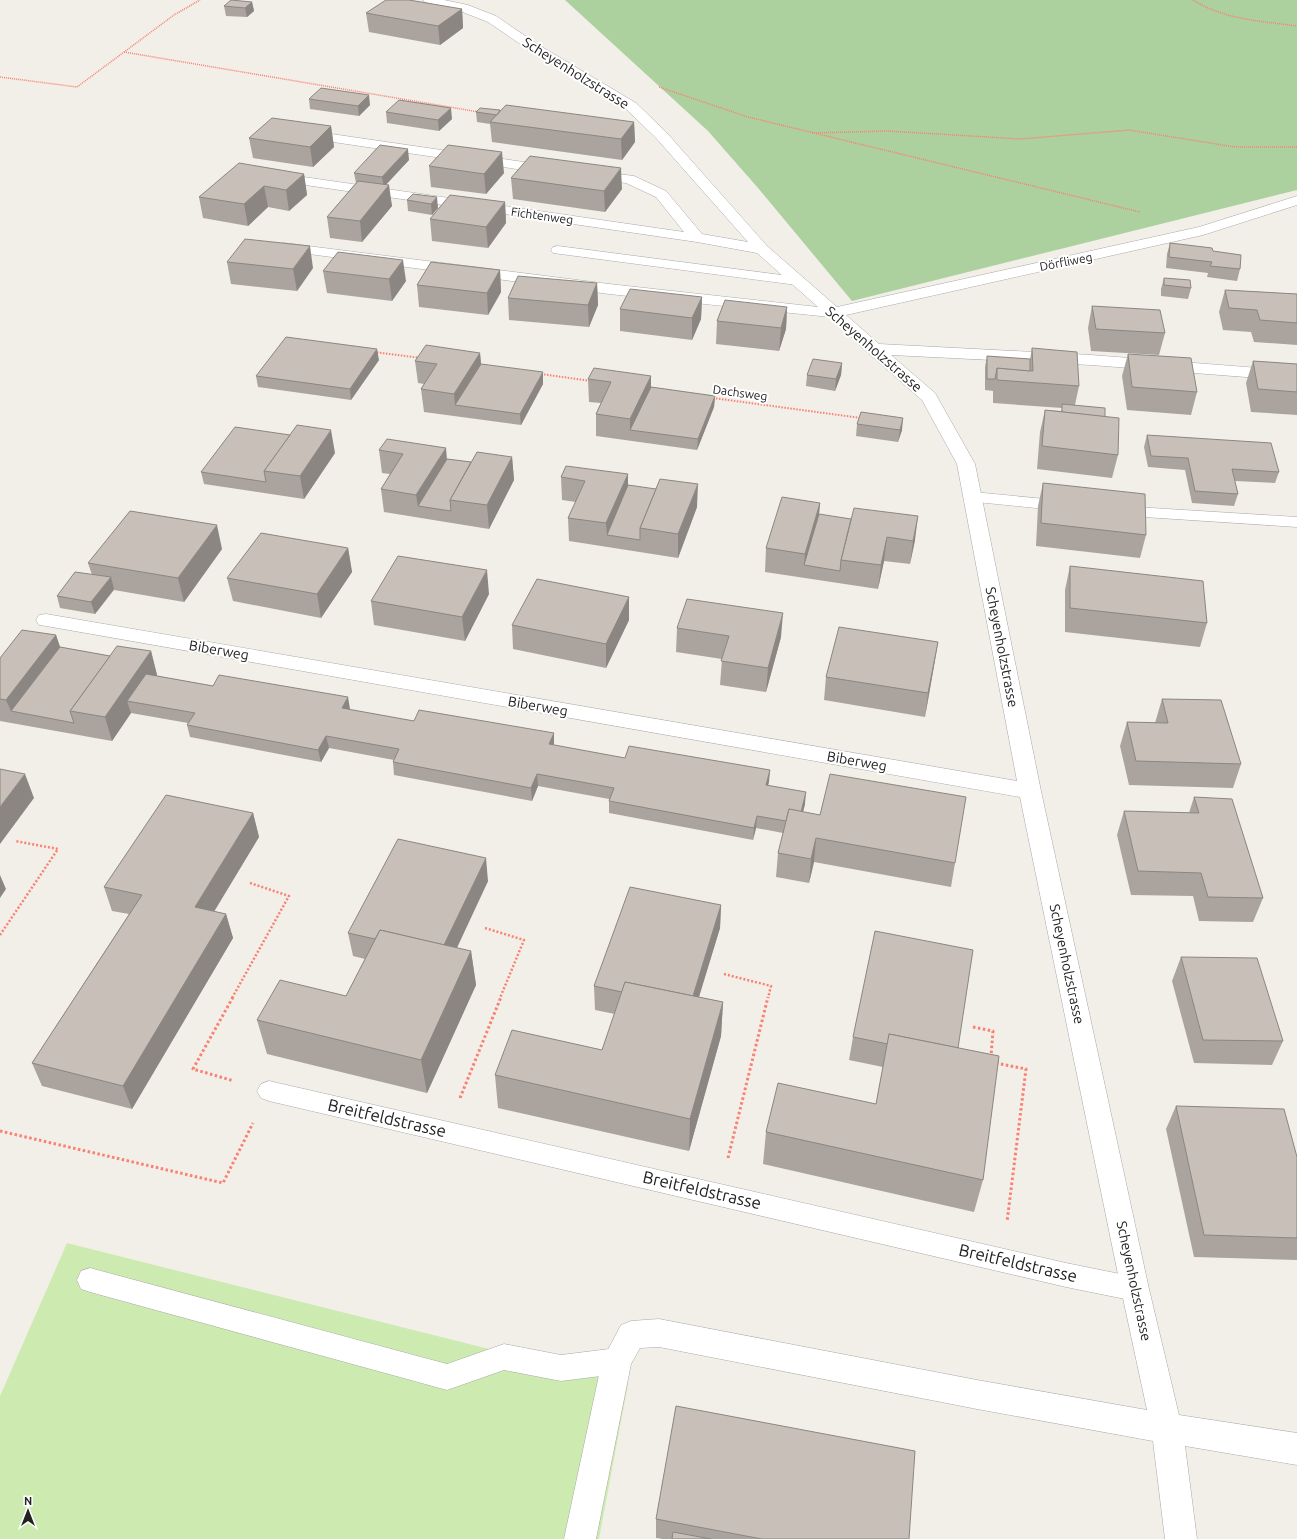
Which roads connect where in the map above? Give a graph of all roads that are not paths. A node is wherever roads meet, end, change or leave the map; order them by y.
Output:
1 (429, 0) edge
2 (295, 132) edge
3 (561, 171) edge
4 (576, 173) edge
5 (259, 175) edge
6 (1297, 200) edge
7 (697, 238) junction
8 (284, 247) edge
9 (762, 249) junction
10 (558, 250) dead end
11 (797, 281) junction
12 (833, 313) junction
13 (873, 349) junction
14 (1297, 376) edge
15 (973, 497) junction
16 (1080, 507) edge
17 (1103, 510) edge
18 (1297, 522) edge
19 (46, 620) dead end
20 (1030, 791) junction
21 (269, 1091) road end
22 (90, 1280) dead end
23 (1136, 1289) junction
24 (617, 1361) junction
25 (1167, 1429) junction
26 (1297, 1449) edge
27 (580, 1539) edge
28 (1181, 1539) edge

1 - 9 street, Scheyenholzstrasse
2 - 3 street
4 - 7 street
5 - 7 street, Fichtenweg
6 - 12 street, Dörfliweg
7 - 9 street, Fichtenweg
8 - 12 street, Dörfliweg
9 - 11 street, Scheyenholzstrasse
10 - 11 lane
11 - 12 street, Scheyenholzstrasse
12 - 13 street, Scheyenholzstrasse
13 - 14 street
13 - 15 street, Scheyenholzstrasse
15 - 16 lane
15 - 20 street, Scheyenholzstrasse
17 - 18 lane
19 - 20 street, Biberweg
20 - 23 street, Scheyenholzstrasse
21 - 23 lane, Breitfeldstrasse
22 - 24 lane
23 - 25 street, Scheyenholzstrasse
24 - 25 street
24 - 27 street
25 - 26 street
25 - 28 street, Scheyenholzstrasse

